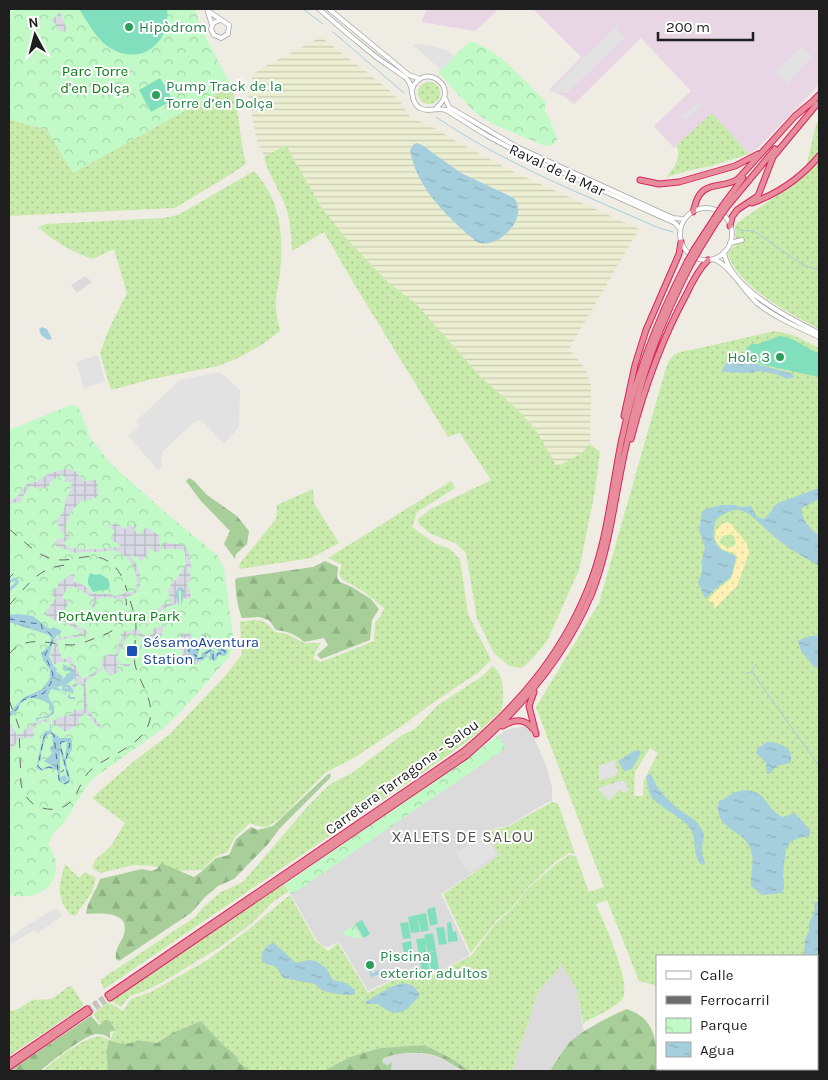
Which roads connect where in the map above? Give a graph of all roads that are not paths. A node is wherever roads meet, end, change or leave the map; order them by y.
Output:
1 (319, 9) edge
2 (328, 9) edge
3 (207, 10) edge
4 (220, 20) junction
5 (212, 25) junction
6 (420, 78) junction
7 (412, 89) junction
8 (819, 94) edge
9 (445, 98) junction
10 (816, 102) edge
11 (436, 108) junction
12 (788, 124) junction
13 (819, 156) edge
14 (640, 180) dead end
15 (740, 208) junction
16 (693, 212) junction
17 (684, 220) junction
18 (730, 226) junction
19 (680, 229) junction
20 (732, 234) junction
21 (681, 242) junction
22 (730, 243) junction
23 (724, 252) junction
24 (711, 259) junction
25 (819, 333) edge
26 (819, 337) edge
27 (616, 489) junction
28 (551, 666) junction
29 (491, 735) junction
30 (9, 1062) edge
31 (9, 1067) edge

1 - 7 street, Raval de la Mar
2 - 6 street, Raval de la Mar
3 - 4 street
3 - 5 street
4 - 5 street
4 - 5 street
6 - 7 street
6 - 9 street, Raval de la Mar
7 - 11 street, Raval de la Mar
8 - 10 highway
9 - 11 street
9 - 17 street, Raval de la Mar
10 - 12 highway
10 - 15 highway
10 - 27 highway, Carretera Tarragona - Salou, bridge
11 - 19 street, Raval de la Mar
12 - 14 highway
12 - 16 highway
13 - 15 highway
15 - 18 highway
16 - 17 street
16 - 18 street
17 - 19 street
18 - 20 street
19 - 21 street
20 - 22 street
20 - 22 street
21 - 24 street
21 - 27 highway
22 - 23 street
23 - 24 street
23 - 25 street
24 - 26 street
24 - 27 highway
27 - 28 highway, Carretera Tarragona - Salou
27 - 29 highway, Carretera Tarragona - Salou
28 - 29 highway, Carretera Tarragona - Salou
28 - 29 highway
30 - 31 highway

